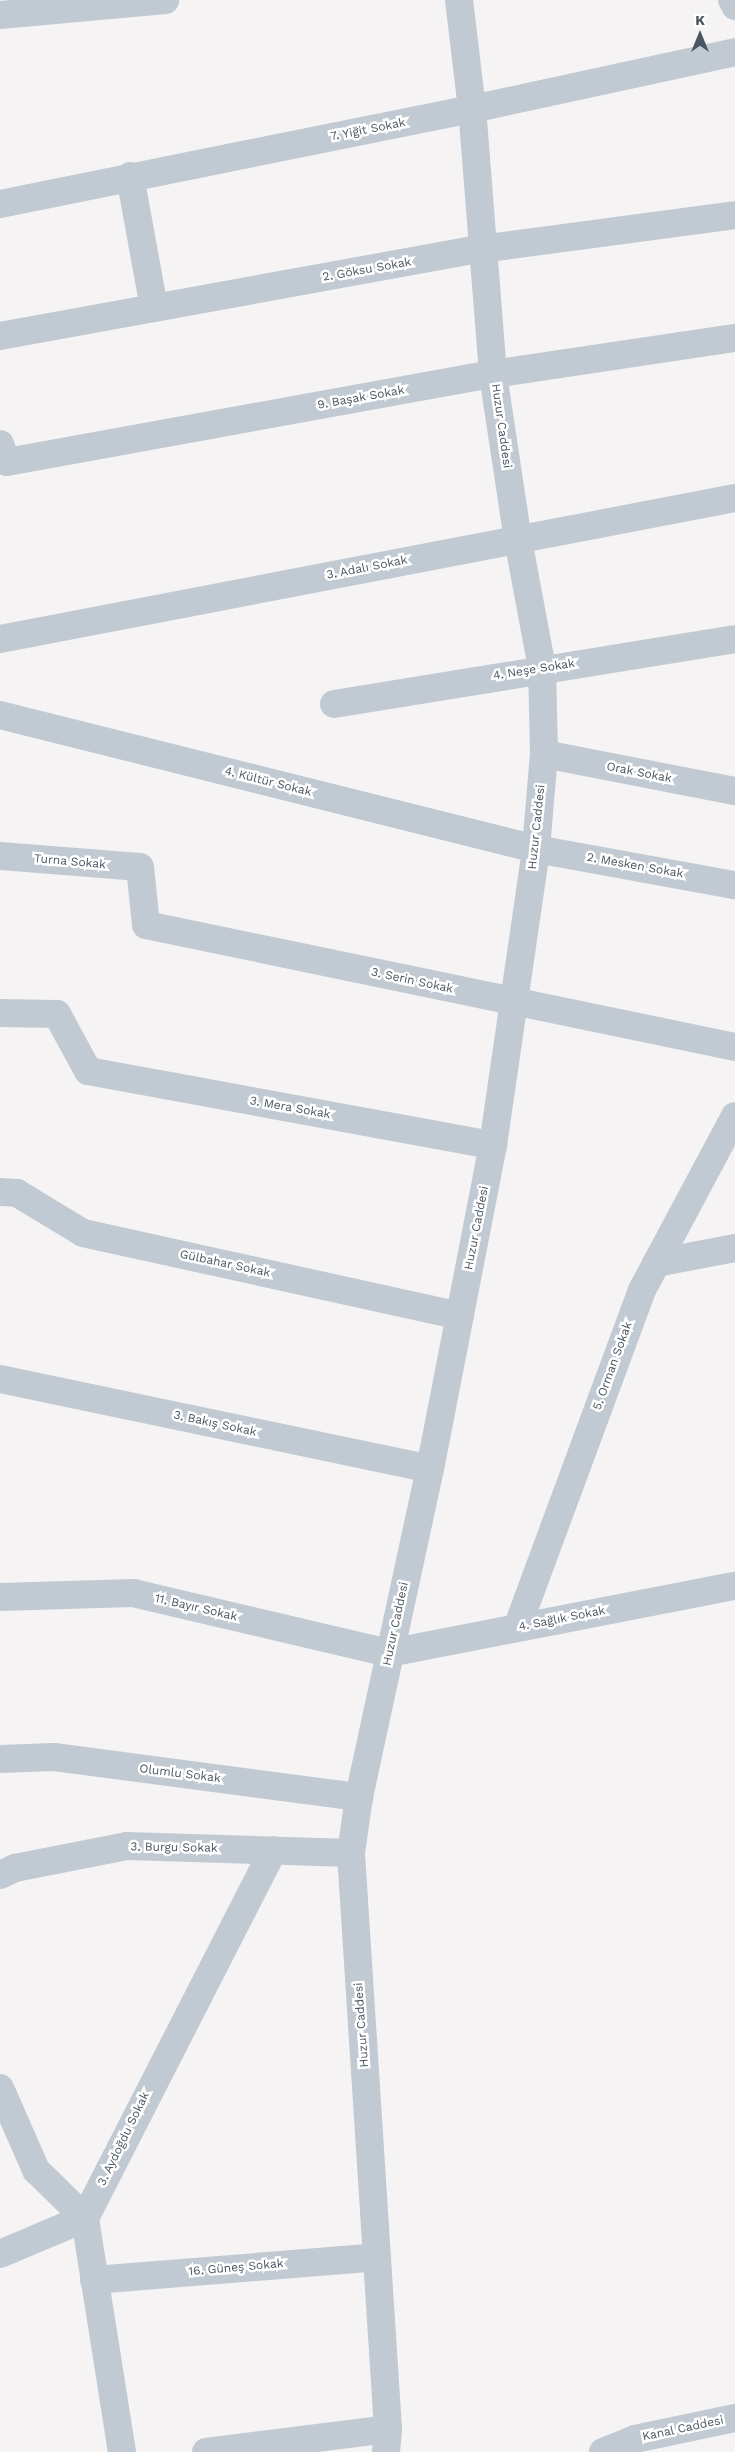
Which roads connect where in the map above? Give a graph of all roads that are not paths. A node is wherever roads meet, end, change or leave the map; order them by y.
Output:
1 (165, 0) edge
2 (459, 0) edge
3 (732, 0) edge
4 (126, 3) edge
5 (735, 6) edge
6 (0, 15) edge
7 (735, 52) edge
8 (472, 109) junction
9 (130, 176) junction
10 (0, 204) edge
11 (735, 215) edge
12 (481, 249) junction
13 (154, 308) junction
14 (0, 336) edge
15 (735, 338) edge
16 (494, 374) junction
17 (0, 444) edge
18 (735, 498) edge
19 (518, 540) junction
20 (0, 639) edge
21 (735, 639) edge
22 (542, 668) junction
23 (334, 704) dead end
24 (0, 715) edge
25 (544, 754) junction
26 (735, 791) edge
27 (536, 849) junction
28 (0, 856) edge
29 (140, 867) joint
30 (735, 885) edge
31 (515, 1002) junction
32 (0, 1013) edge
33 (735, 1047) edge
34 (735, 1116) edge
35 (492, 1145) junction
36 (0, 1192) edge
37 (735, 1248) edge
38 (656, 1264) junction
39 (460, 1316) junction
40 (0, 1378) edge
41 (430, 1469) junction
42 (735, 1586) edge
43 (0, 1597) edge
44 (517, 1628) junction
45 (389, 1653) junction
46 (0, 1759) edge
47 (359, 1797) junction
48 (273, 1850) junction
49 (351, 1853) junction
50 (0, 1875) edge
51 (0, 2088) edge
52 (85, 2218) junction
53 (0, 2254) edge
54 (377, 2257) junction
55 (94, 2280) junction
56 (735, 2418) edge
57 (387, 2440) edge
58 (122, 2452) edge
59 (206, 2452) edge
60 (603, 2452) edge

1 - 4 street
2 - 8 street, Huzur Caddesi
3 - 5 street
4 - 6 street
7 - 8 street, 7. Yiğit Sokak
8 - 9 street, 7. Yiğit Sokak
8 - 12 street, Huzur Caddesi
9 - 10 street, 7. Yiğit Sokak
9 - 13 street
11 - 12 street, 2. Göksu Sokak
12 - 13 street, 2. Göksu Sokak
12 - 16 street, Huzur Caddesi
13 - 14 street, 2. Göksu Sokak
15 - 16 street, 9. Başak Sokak
16 - 17 street, 9. Başak Sokak
16 - 19 street, Huzur Caddesi
18 - 19 street, 3. Adalı Sokak
19 - 20 street, 3. Adalı Sokak
19 - 22 street, Huzur Caddesi
21 - 22 street, 4. Neşe Sokak
22 - 23 street, 4. Neşe Sokak
22 - 25 street, Huzur Caddesi
24 - 27 street, 4. Kültür Sokak
25 - 26 street, Orak Sokak
25 - 27 street, Huzur Caddesi
27 - 30 street, 2. Mesken Sokak
27 - 31 street, Huzur Caddesi
28 - 29 street, Turna Sokak
29 - 31 street, 3. Serin Sokak
31 - 33 street, 3. Serin Sokak
31 - 35 street, Huzur Caddesi
32 - 35 street, 3. Mera Sokak
34 - 38 street, 5. Orman Sokak
35 - 39 street, Huzur Caddesi
36 - 39 street, Gülbahar Sokak
37 - 38 street
38 - 44 street, 5. Orman Sokak
39 - 41 street, Huzur Caddesi
40 - 41 street, 3. Bakış Sokak
41 - 45 street, Huzur Caddesi
42 - 44 street, 4. Sağlık Sokak
43 - 45 street, 11. Bayır Sokak
44 - 45 street, 4. Sağlık Sokak
45 - 47 street, Huzur Caddesi
46 - 47 street, Olumlu Sokak
47 - 49 street, Huzur Caddesi
48 - 49 street, 3. Burgu Sokak
48 - 50 street, 3. Burgu Sokak
48 - 52 street, 3. Aydoğdu Sokak
49 - 54 street, Huzur Caddesi
51 - 52 street
52 - 53 street
52 - 55 street
54 - 55 street, 16. Güneş Sokak
54 - 57 street, Huzur Caddesi
55 - 58 street
56 - 60 street, Kanal Caddesi
57 - 59 street

